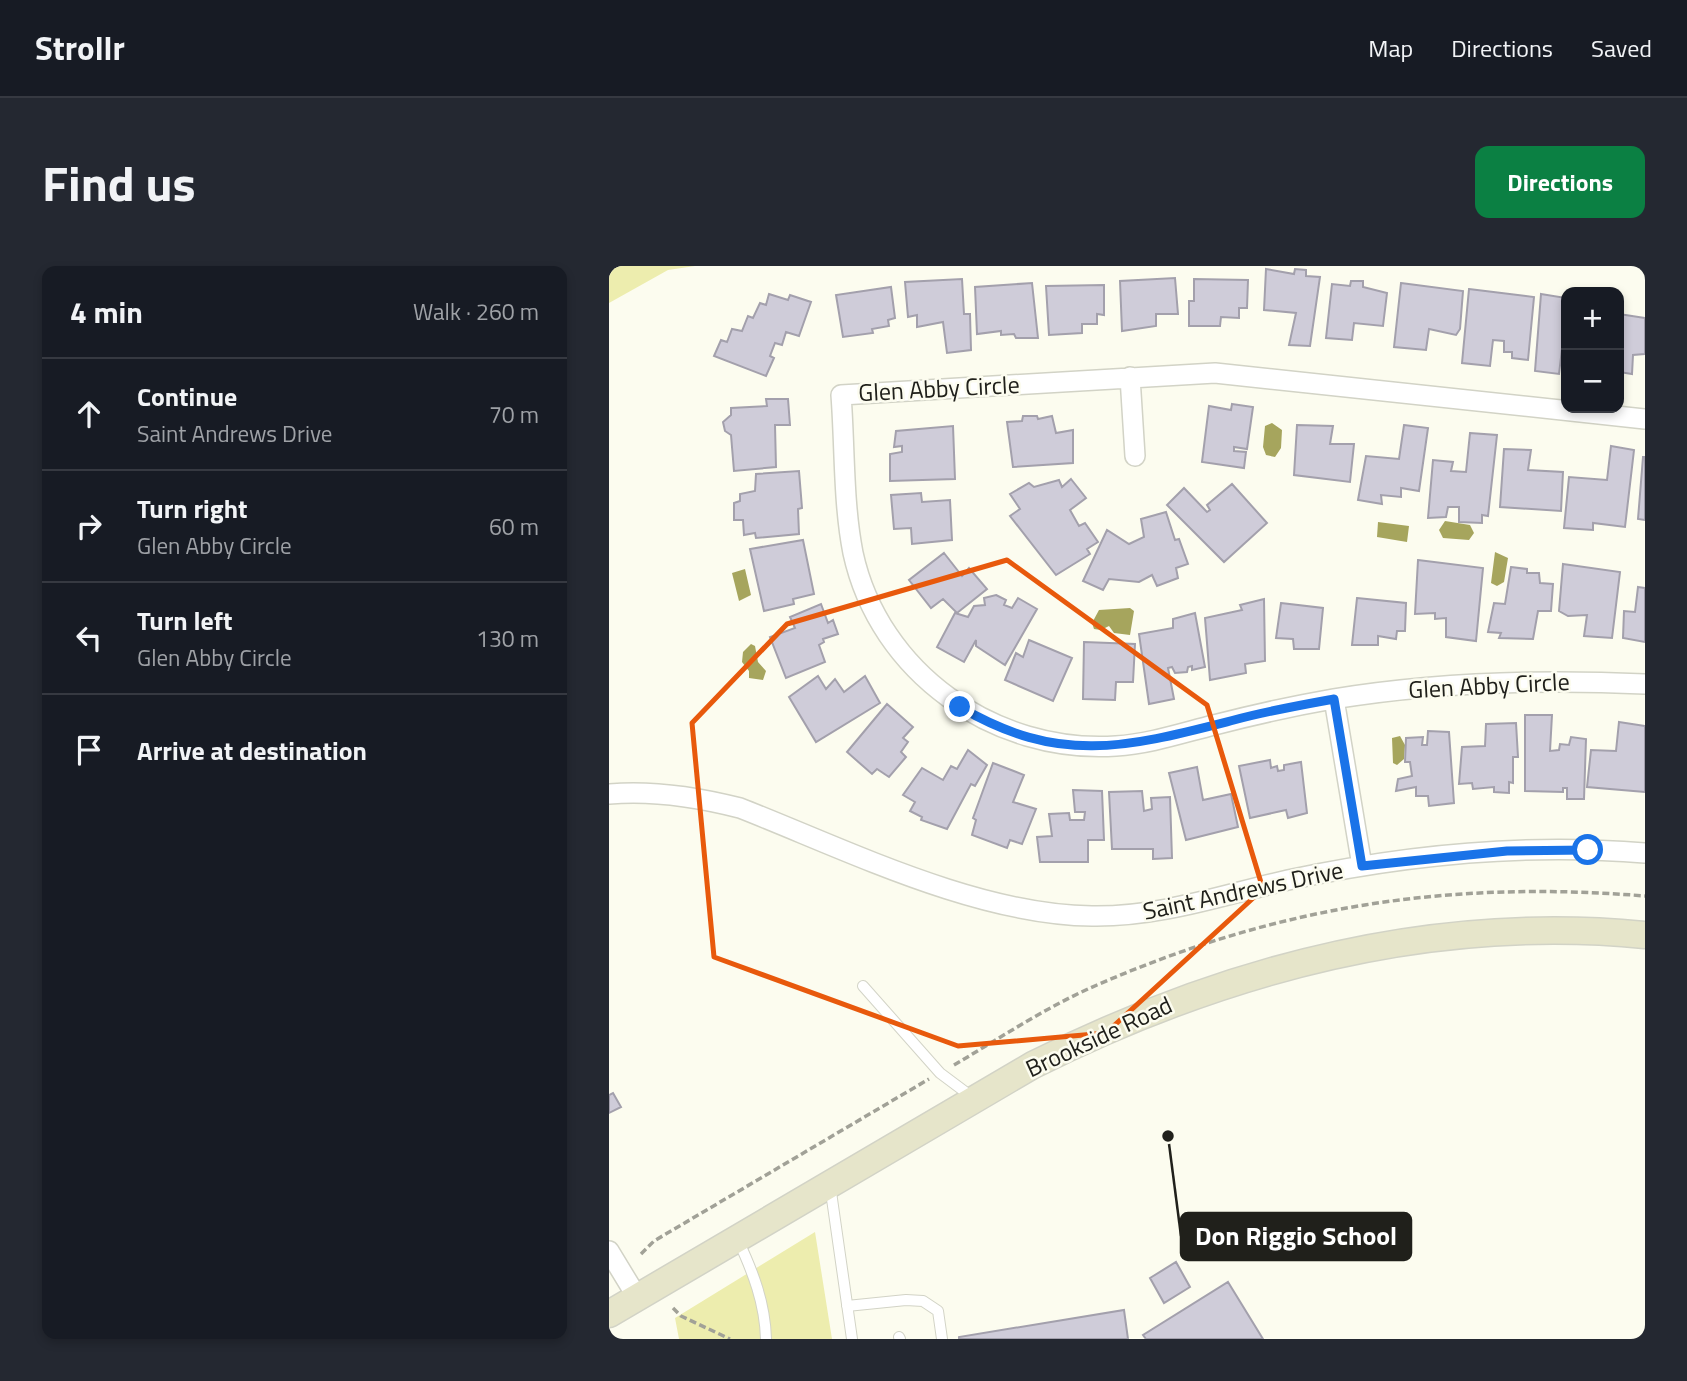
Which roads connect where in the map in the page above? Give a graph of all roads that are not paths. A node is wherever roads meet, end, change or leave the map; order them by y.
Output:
1 (1130, 377) junction
2 (1645, 419) edge
3 (1135, 456) dead end
4 (1645, 684) edge
5 (1334, 699) junction
6 (609, 794) edge
7 (1645, 853) edge
8 (1362, 866) junction
9 (1645, 935) edge
10 (863, 986) dead end
11 (976, 1099) junction
12 (830, 1185) junction
13 (737, 1239) junction
14 (609, 1251) edge
15 (638, 1297) junction
16 (847, 1306) junction
17 (609, 1314) edge
18 (765, 1339) edge
19 (852, 1339) edge
20 (942, 1339) edge

1 - 2 street, Glen Abby Circle
1 - 3 street
1 - 5 street, Glen Abby Circle
4 - 5 street, Glen Abby Circle
5 - 8 street
6 - 8 street, Saint Andrews Drive
7 - 8 street, Saint Andrews Drive
9 - 11 street, Brookside Road
10 - 11 lane
11 - 12 street, Brookside Road
12 - 13 street, Brookside Road
12 - 16 lane
13 - 15 street, Brookside Road
13 - 18 lane
14 - 15 street
15 - 17 street, Brookside Road
16 - 19 lane
16 - 20 lane

